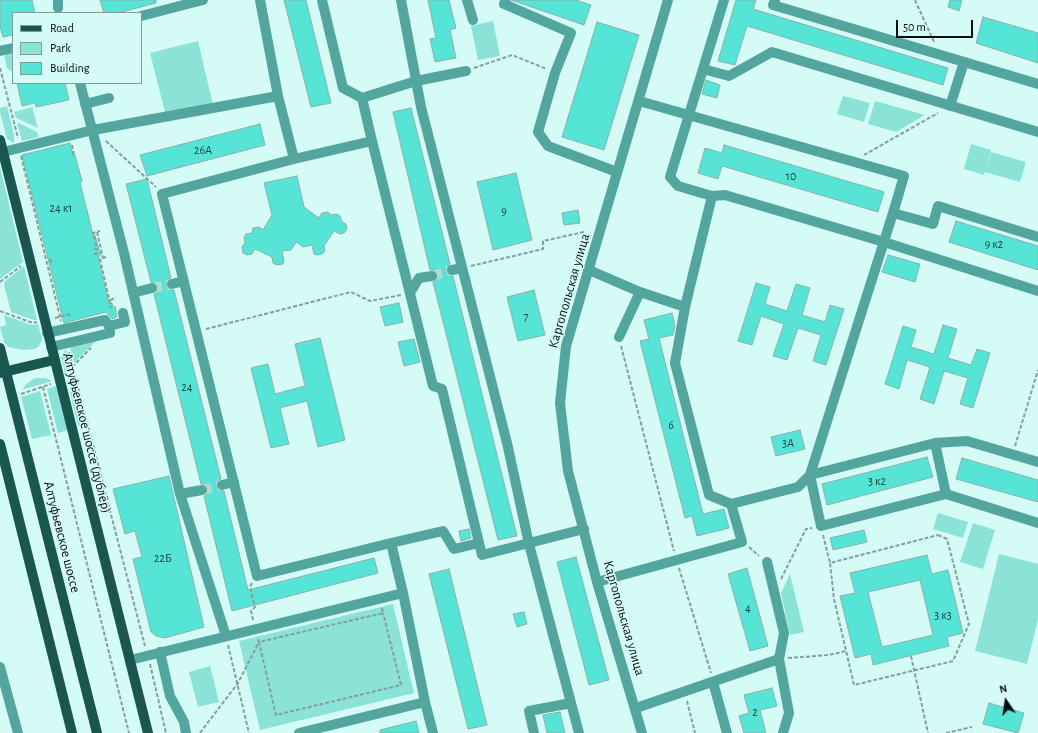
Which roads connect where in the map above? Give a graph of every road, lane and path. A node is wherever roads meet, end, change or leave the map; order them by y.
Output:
1 (203, 0) edge
2 (260, 0) edge
3 (322, 0) edge
4 (401, 0) edge
5 (467, 0) edge
6 (505, 0) edge
7 (724, 0) edge
8 (774, 0) edge
9 (915, 0) edge
10 (664, 1) edge
11 (142, 16) edge
12 (473, 20) dead end
13 (12, 48) edge
14 (0, 51) edge
15 (940, 55) junction
16 (964, 62) junction
17 (0, 68) edge
18 (703, 69) junction
19 (466, 71) joint
20 (555, 73) junction
21 (416, 81) junction
22 (80, 84) edge
23 (1038, 84) edge
24 (278, 96) junction
25 (109, 98) dead end
26 (362, 98) junction
27 (639, 101) junction
28 (85, 104) junction
29 (950, 106) junction
30 (690, 115) junction
31 (93, 130) junction
32 (1038, 132) edge
33 (0, 140) edge
34 (372, 141) junction
35 (72, 146) dead end
36 (20, 148) junction
37 (3, 152) junction
38 (74, 155) dead end
39 (294, 159) junction
40 (852, 161) junction
41 (617, 172) junction
42 (162, 194) junction
43 (712, 196) junction
44 (893, 213) junction
45 (100, 231) dead end
46 (96, 232) junction
47 (584, 232) dead end
48 (1038, 237) edge
49 (884, 242) junction
50 (102, 253) junction
51 (106, 257) dead end
52 (103, 258) junction
53 (50, 259) dead end
54 (48, 266) junction
55 (457, 269) junction
56 (589, 270) junction
57 (432, 276) tunnel mouth
58 (184, 281) junction
59 (172, 284) tunnel mouth
60 (152, 288) tunnel mouth
61 (1038, 291) edge
62 (133, 292) junction
63 (640, 292) junction
64 (410, 293) junction
65 (116, 298) dead end
66 (110, 300) junction
67 (684, 307) junction
68 (111, 308) dead end
69 (123, 314) dead end
70 (109, 326) junction
71 (62, 329) junction
72 (196, 332) junction
73 (47, 333) junction
74 (619, 337) joint
75 (66, 344) junction
76 (0, 348) edge
77 (51, 348) junction
78 (92, 348) dead end
79 (54, 360) junction
80 (72, 367) junction
81 (1038, 370) edge
82 (3, 372) edge
83 (54, 384) dead end
84 (43, 387) junction
85 (21, 394) dead end
86 (935, 443) junction
87 (0, 444) edge
88 (1012, 454) junction
89 (1038, 462) edge
90 (810, 475) junction
91 (234, 482) junction
92 (222, 485) tunnel mouth
93 (202, 490) tunnel mouth
94 (180, 494) junction
95 (946, 494) junction
96 (731, 504) junction
97 (1038, 523) edge
98 (821, 526) junction
99 (584, 529) junction
100 (742, 542) junction
101 (391, 543) junction
102 (479, 543) junction
103 (529, 544) junction
104 (676, 559) junction
105 (766, 562) joint
106 (830, 562) junction
107 (257, 576) junction
108 (597, 582) junction
109 (775, 592) junction
110 (403, 593) junction
111 (380, 598) junction
112 (384, 613) junction
113 (255, 629) junction
114 (226, 636) junction
115 (259, 642) junction
116 (160, 652) junction
117 (846, 652) junction
118 (148, 655) junction
119 (911, 656) dead end
120 (779, 659) junction
121 (130, 660) junction
122 (0, 667) edge
123 (914, 670) junction
124 (713, 682) junction
125 (238, 683) junction
126 (684, 691) junction
127 (425, 702) junction
128 (571, 702) junction
129 (636, 708) junction
130 (972, 727) dead end
131 (18, 733) edge
132 (72, 733) edge
133 (96, 733) edge
134 (129, 733) edge
135 (148, 733) edge
136 (166, 733) edge
137 (186, 733) edge
138 (200, 733) edge
139 (249, 733) edge
140 (299, 733) edge
141 (433, 733) edge
142 (534, 733) edge
143 (579, 733) edge
144 (642, 733) edge
145 (695, 733) edge
146 (727, 733) edge
147 (783, 733) edge
148 (928, 733) edge
149 (946, 733) edge

1 - 11 street
2 - 24 street
3 - 26 street
4 - 21 street
5 - 12 street
6 - 20 street
7 - 18 street
8 - 15 street
9 - 15 path
10 - 27 street, Каргопольская улица
13 - 14 street
15 - 16 street
16 - 23 street
16 - 29 street
17 - 36 path
18 - 29 street
18 - 30 street
19 - 20 path
19 - 21 street
20 - 41 street
21 - 26 street
21 - 55 street
22 - 28 street
24 - 31 street
24 - 39 street
25 - 28 street
26 - 34 street
27 - 30 street
27 - 41 street, Каргопольская улица
28 - 31 street
29 - 32 street
29 - 40 path
30 - 40 street
30 - 43 street
31 - 36 street
31 - 42 path
31 - 62 street
33 - 37 main road, Алтуфьевское шоссе (дублёр)
34 - 39 street
34 - 64 street
35 - 38 path
36 - 37 street
36 - 54 path
37 - 73 main road, Алтуфьевское шоссе (дублёр)
39 - 42 street
40 - 44 street
41 - 56 street, Каргопольская улица
42 - 58 street
43 - 49 street
43 - 67 street
44 - 48 street
44 - 49 street
45 - 46 path
46 - 50 path
46 - 50 path
47 - 55 path
49 - 61 street
49 - 90 street
50 - 52 path
51 - 52 path
52 - 66 path
53 - 54 path
54 - 71 path
55 - 103 street
56 - 63 street
56 - 99 street, Каргопольская улица
57 - 64 street
58 - 59 street
58 - 72 street
60 - 62 street
62 - 94 street
63 - 67 street
63 - 74 street
64 - 72 path
64 - 102 street
65 - 66 path
66 - 68 path
67 - 96 street
69 - 70 street
70 - 71 street
70 - 75 street
71 - 73 street
72 - 91 street
73 - 77 main road, Алтуфьевское шоссе (дублёр)
74 - 104 path
75 - 77 street
75 - 80 path
76 - 82 main road, Алтуфьевское шоссе
77 - 79 main road, Алтуфьевское шоссе (дублёр)
78 - 80 path
79 - 82 main road
79 - 121 main road, Алтуфьевское шоссе (дублёр)
80 - 118 path
81 - 88 path
82 - 133 main road, Алтуфьевское шоссе
83 - 84 path
84 - 85 path
84 - 134 path
86 - 88 street
86 - 90 street
86 - 95 street
87 - 132 main road
88 - 89 street
90 - 96 street
90 - 98 street
91 - 92 street
91 - 107 street
93 - 94 street
94 - 114 street
95 - 97 street
95 - 98 street
96 - 100 street
98 - 106 path
98 - 109 path
99 - 103 street
99 - 108 street, Каргопольская улица
100 - 104 street
100 - 105 path
101 - 102 street
101 - 107 street
101 - 110 street
102 - 103 street
103 - 128 street
104 - 108 street
104 - 124 path
105 - 109 street
106 - 117 path
106 - 123 path
107 - 113 path
108 - 129 street, Каргопольская улица
109 - 120 street
110 - 111 street
110 - 127 street
111 - 112 path
111 - 113 street
112 - 115 path
112 - 115 path
113 - 114 street
113 - 115 path
114 - 116 street
114 - 125 path
115 - 125 path
116 - 118 street
116 - 137 street
117 - 120 path
117 - 123 path
118 - 121 street
118 - 136 path
119 - 123 path
120 - 124 street
120 - 147 street
121 - 135 main road, Алтуфьевское шоссе (дублёр)
122 - 131 street
123 - 148 path
124 - 126 street
124 - 146 street
125 - 138 path
125 - 139 path
126 - 129 street
126 - 145 path
127 - 140 street
127 - 141 street
128 - 142 street
128 - 143 street
129 - 144 street, Каргопольская улица
130 - 149 path

